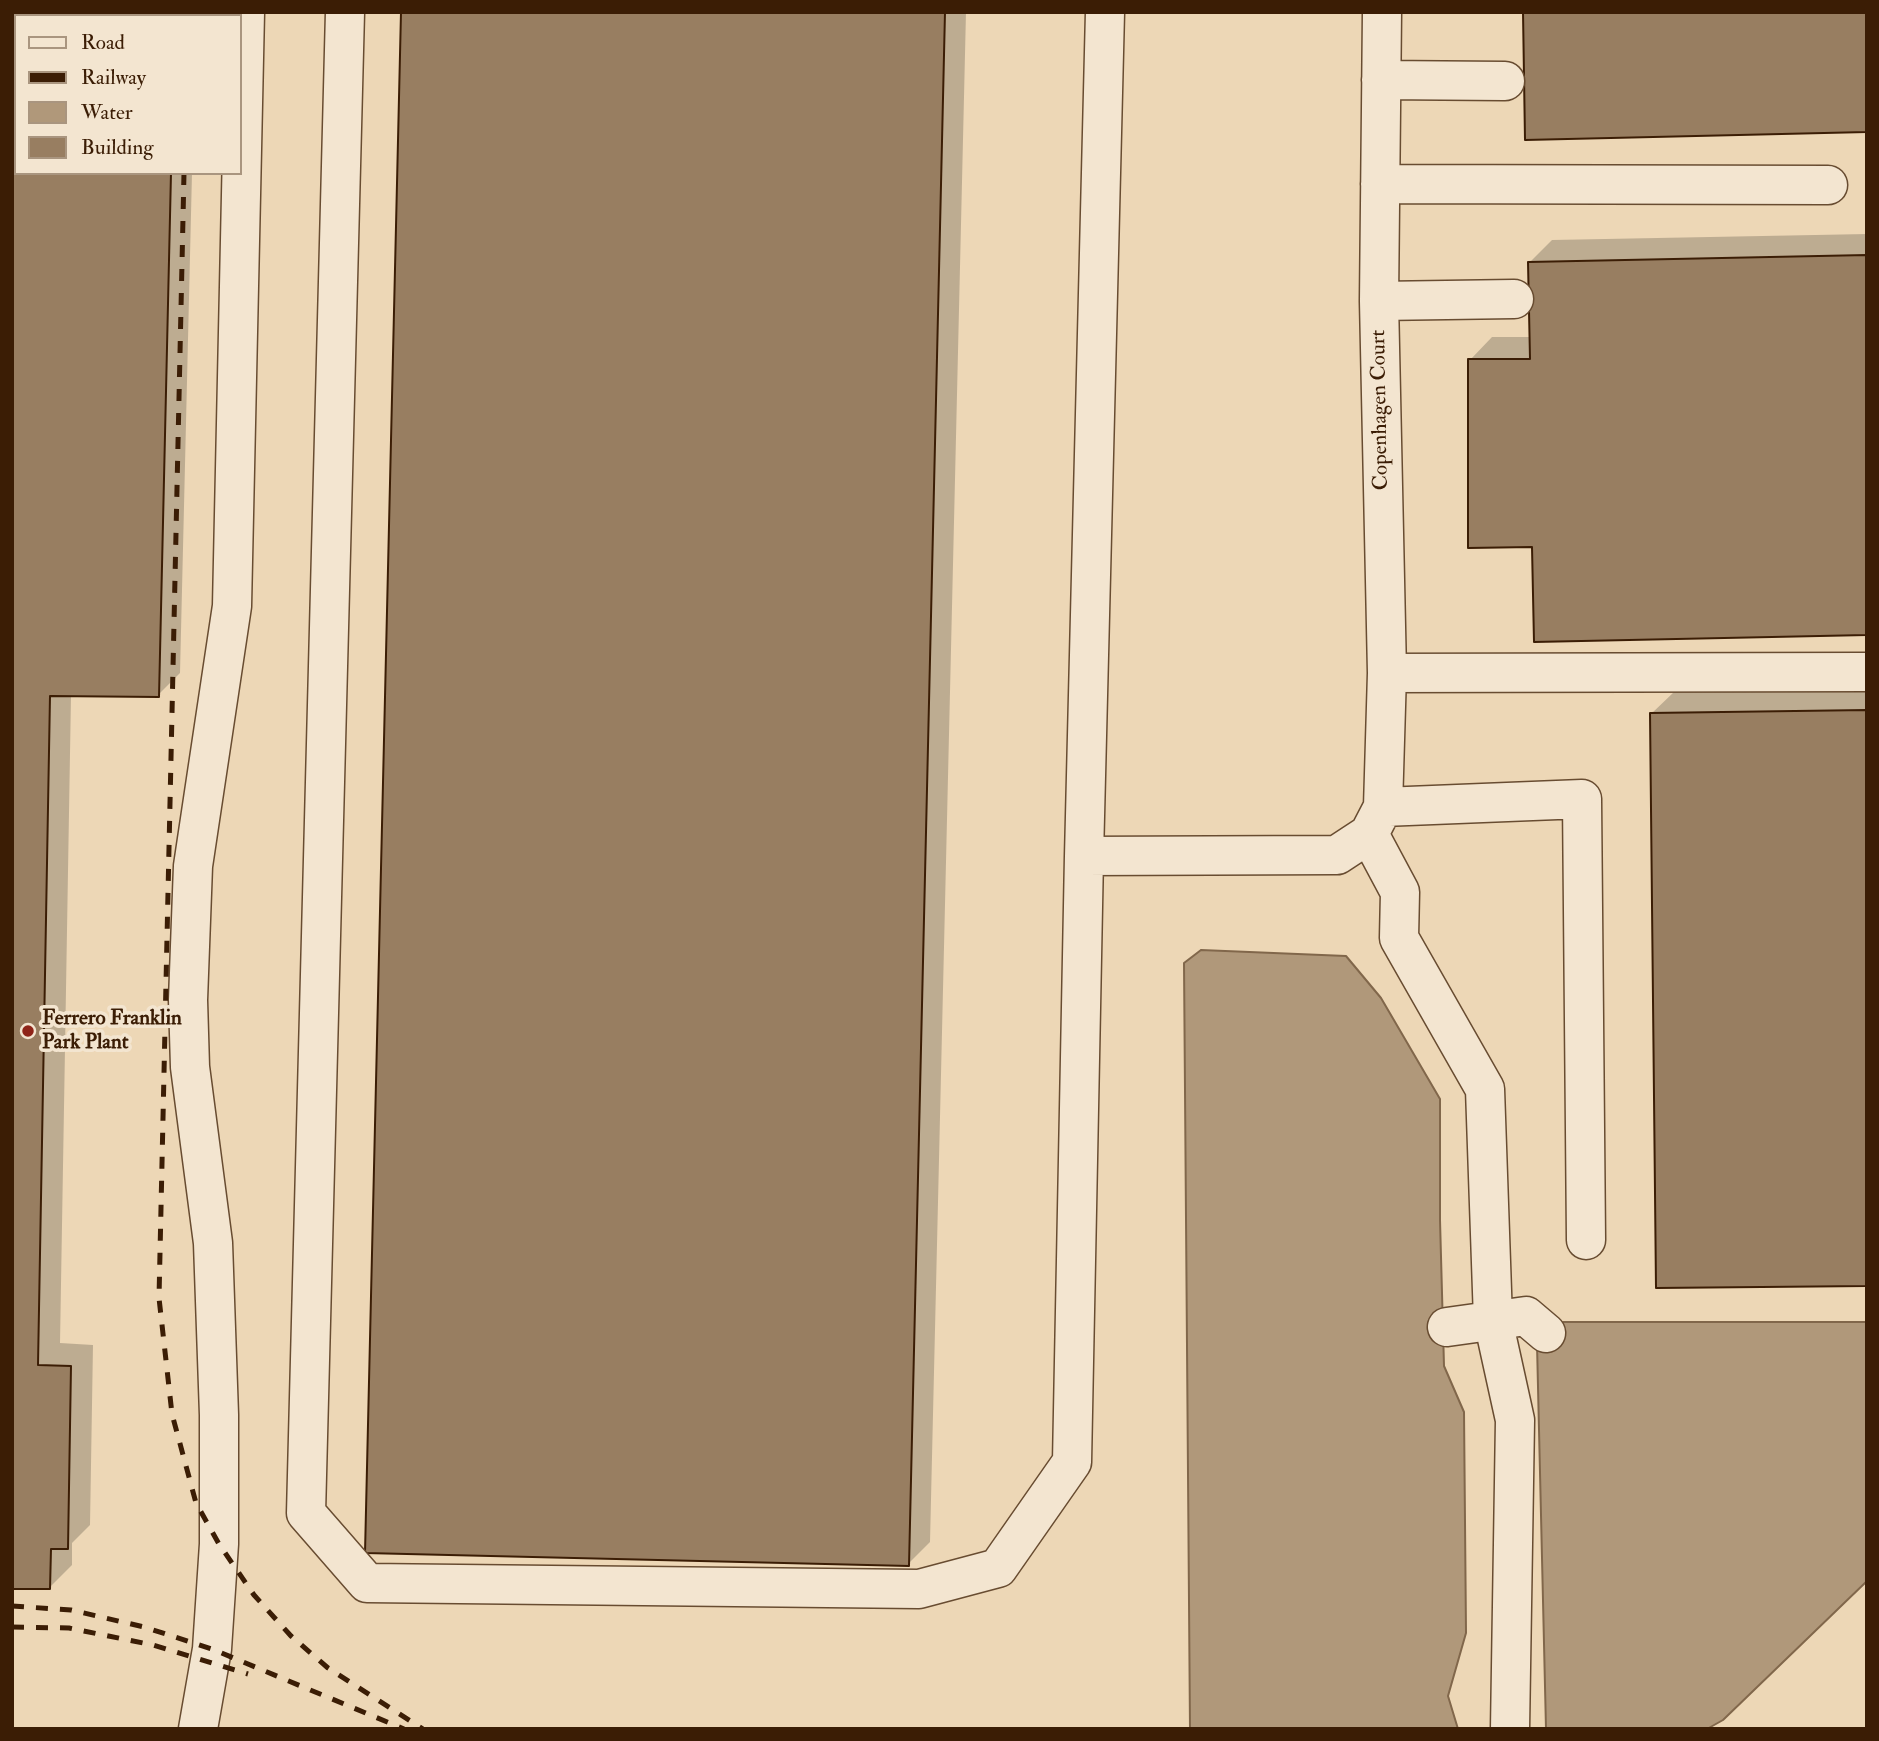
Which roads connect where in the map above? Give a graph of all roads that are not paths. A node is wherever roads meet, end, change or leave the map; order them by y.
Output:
1 (245, 12) edge
2 (345, 12) edge
3 (1105, 12) edge
4 (1381, 12) edge
5 (1381, 80) junction
6 (1505, 81) dead end
7 (242, 149) edge
8 (241, 175) edge
9 (1380, 184) junction
10 (1828, 185) dead end
11 (1514, 299) dead end
12 (1379, 301) junction
13 (1867, 672) edge
14 (1387, 673) junction
15 (1376, 820) junction
16 (1084, 856) junction
17 (1586, 1240) dead end
18 (1493, 1320) junction
19 (1447, 1327) dead end
20 (1546, 1333) dead end
21 (198, 1729) edge
22 (1510, 1729) edge

1 - 7 street
2 - 16 street
3 - 16 street
4 - 5 street, Copenhagen Court
5 - 6 street
5 - 9 street, Copenhagen Court
8 - 21 street
9 - 10 street
9 - 12 street, Copenhagen Court
11 - 12 street
12 - 14 street, Copenhagen Court
13 - 14 street
14 - 15 street, Copenhagen Court
15 - 16 street
15 - 17 street
15 - 18 street
18 - 19 street
18 - 20 street
18 - 22 street

